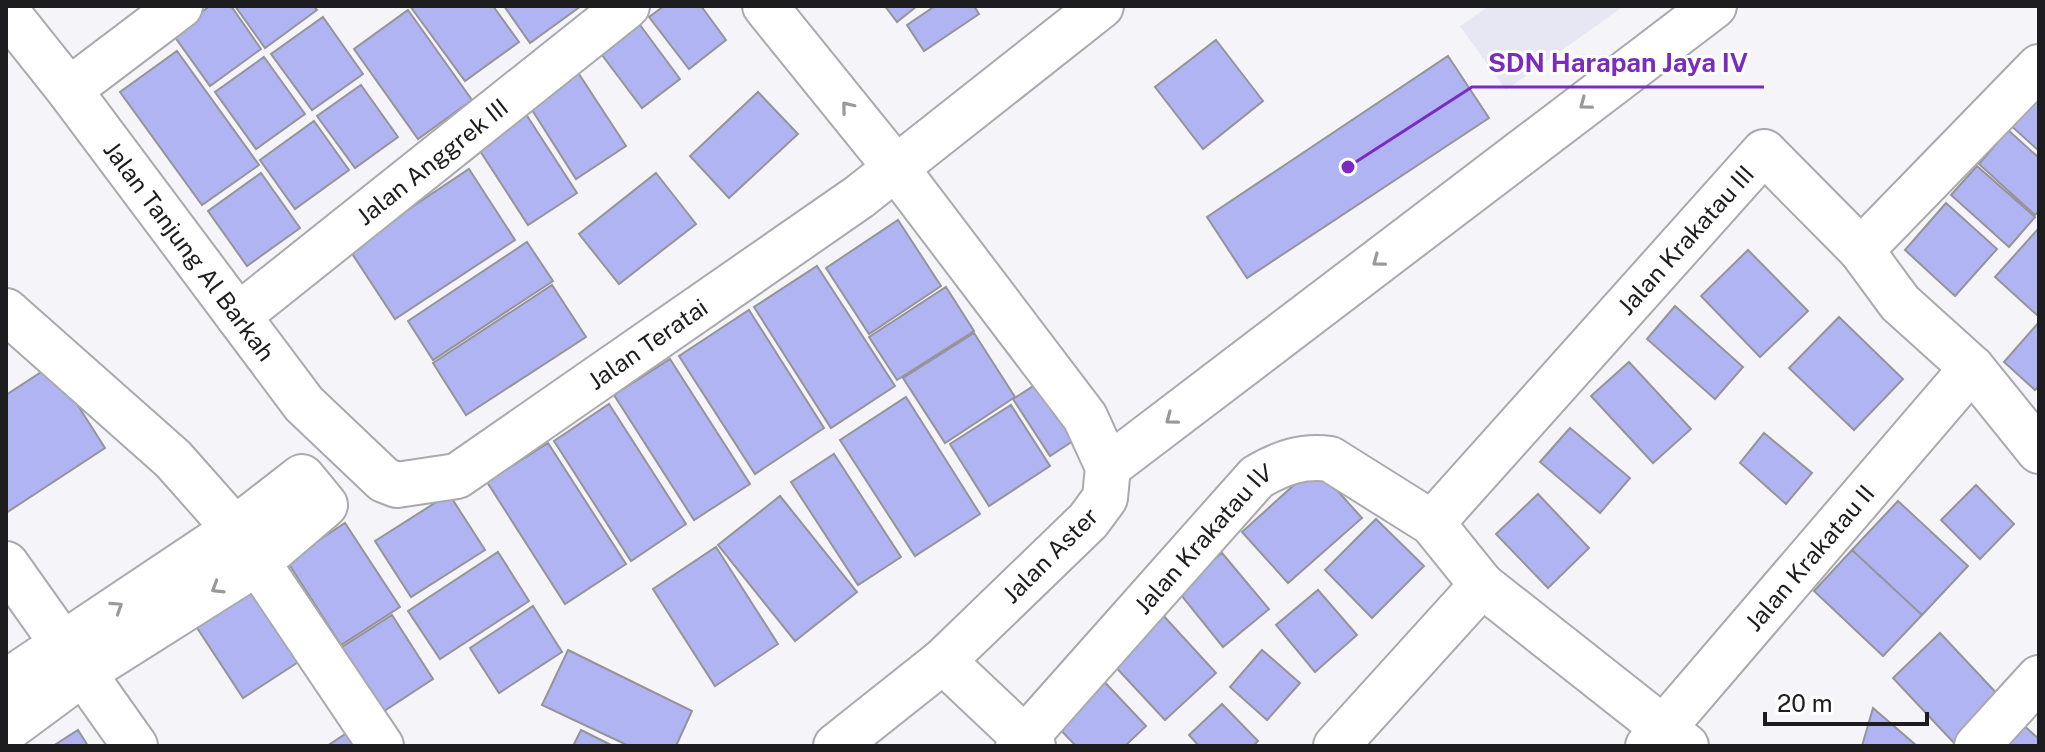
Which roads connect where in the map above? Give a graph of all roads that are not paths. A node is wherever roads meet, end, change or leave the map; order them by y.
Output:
1 (180, 6) edge
2 (627, 6) edge
3 (765, 6) edge
4 (1101, 6) edge
5 (1714, 6) edge
6 (6, 11) edge
7 (2039, 67) edge
8 (69, 90) junction
9 (896, 168) junction
10 (1861, 250) junction
11 (6, 311) edge
12 (238, 316) junction
13 (1972, 368) junction
14 (2039, 451) edge
15 (1108, 467) junction
16 (384, 480) joint
17 (1432, 523) junction
18 (246, 546) junction
19 (6, 564) edge
20 (1482, 585) junction
21 (72, 658) junction
22 (943, 661) junction
23 (2039, 678) edge
24 (6, 682) edge
25 (6, 730) edge
26 (1666, 741) edge
27 (385, 743) edge
28 (1025, 744) edge
29 (135, 746) edge
30 (836, 746) edge
31 (1336, 746) edge
32 (1977, 746) edge

1 - 8 street
2 - 12 street, Jalan Anggrek III
9 -> 3 street
4 - 9 street, Jalan Teratai
5 -> 15 street
6 - 8 street, Jalan Tanjung Al Barkah
7 - 10 street
8 - 12 street, Jalan Tanjung Al Barkah
9 - 15 street
9 - 16 street, Jalan Teratai
10 - 13 street, Jalan Krakatau III
10 - 17 street, Jalan Krakatau III
11 - 18 street
12 - 16 street, Jalan Tanjung Al Barkah
13 - 14 street, Jalan Krakatau III
13 - 26 street, Jalan Krakatau II
15 - 22 street, Jalan Aster
17 - 20 street, Jalan Krakatau IV
17 - 28 street, Jalan Krakatau IV
18 - 21 street
18 - 27 street
19 - 21 street
20 - 26 street, Jalan Krakatau IV
20 - 31 street
21 - 24 street
21 - 25 street
21 - 29 street
22 - 28 street
22 - 30 street, Jalan Aster
23 - 32 street

